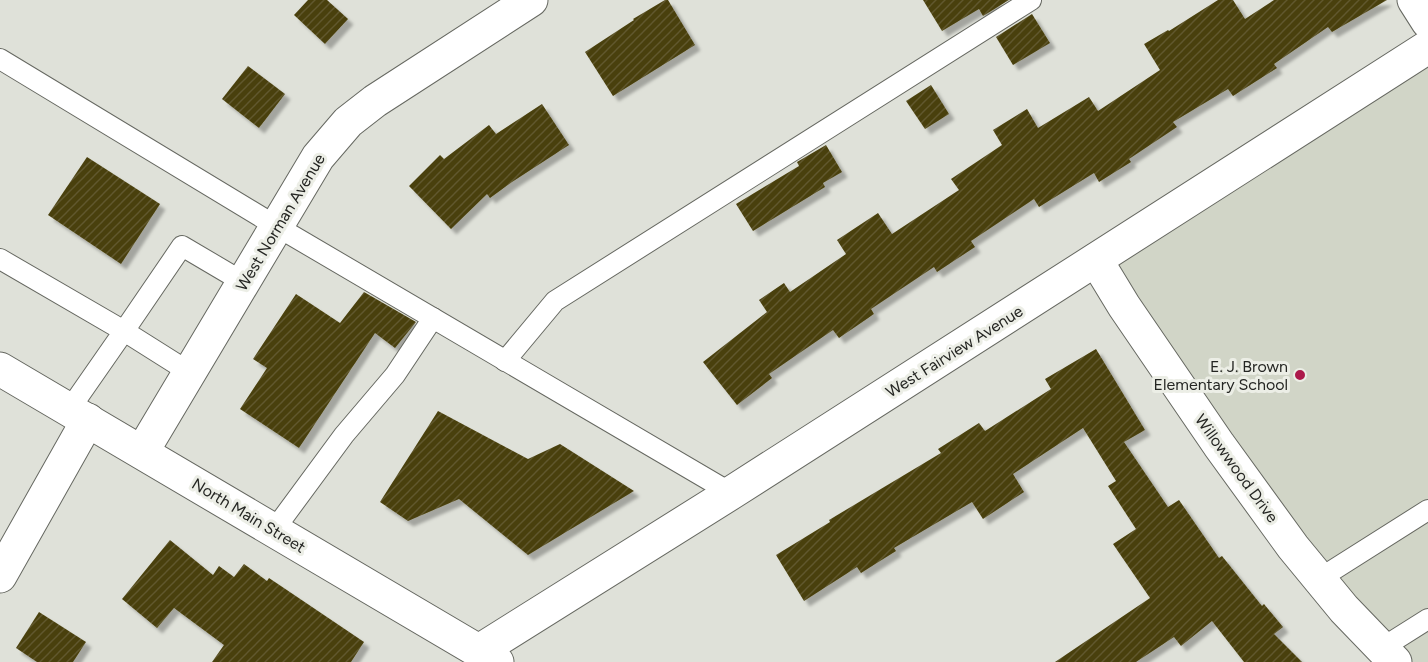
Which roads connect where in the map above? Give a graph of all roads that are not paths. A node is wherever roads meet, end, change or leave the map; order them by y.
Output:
1 (531, 0) edge
2 (1031, 0) edge
3 (1414, 0) edge
4 (1428, 22) edge
5 (1428, 47) edge
6 (0, 59) edge
7 (276, 226) junction
8 (0, 259) edge
9 (1096, 260) junction
10 (243, 282) junction
11 (433, 318) junction
12 (124, 331) junction
13 (505, 361) junction
14 (0, 369) edge
15 (189, 372) junction
16 (78, 415) junction
17 (142, 452) junction
18 (731, 493) junction
19 (1428, 510) edge
20 (274, 530) junction
21 (0, 576) edge
22 (1319, 579) junction
23 (1428, 619) edge
24 (1388, 655) edge
25 (488, 656) edge

1 - 7 street, West Norman Avenue
2 - 13 lane
3 - 4 street
5 - 9 street, West Fairview Avenue
6 - 7 lane
7 - 10 street, West Norman Avenue
7 - 11 lane
8 - 12 lane
9 - 18 street, West Fairview Avenue
9 - 22 street, Willowwood Drive
10 - 12 lane
10 - 15 street, West Norman Avenue
11 - 13 lane
11 - 20 lane
12 - 15 lane
12 - 16 lane
13 - 18 lane
14 - 16 street, North Main Street
15 - 17 street, West Norman Avenue
16 - 17 street, North Main Street
16 - 21 street
17 - 20 street, North Main Street
18 - 25 street, West Fairview Avenue
19 - 22 lane
20 - 25 street, North Main Street
22 - 24 street, Willowwood Drive
23 - 24 lane

